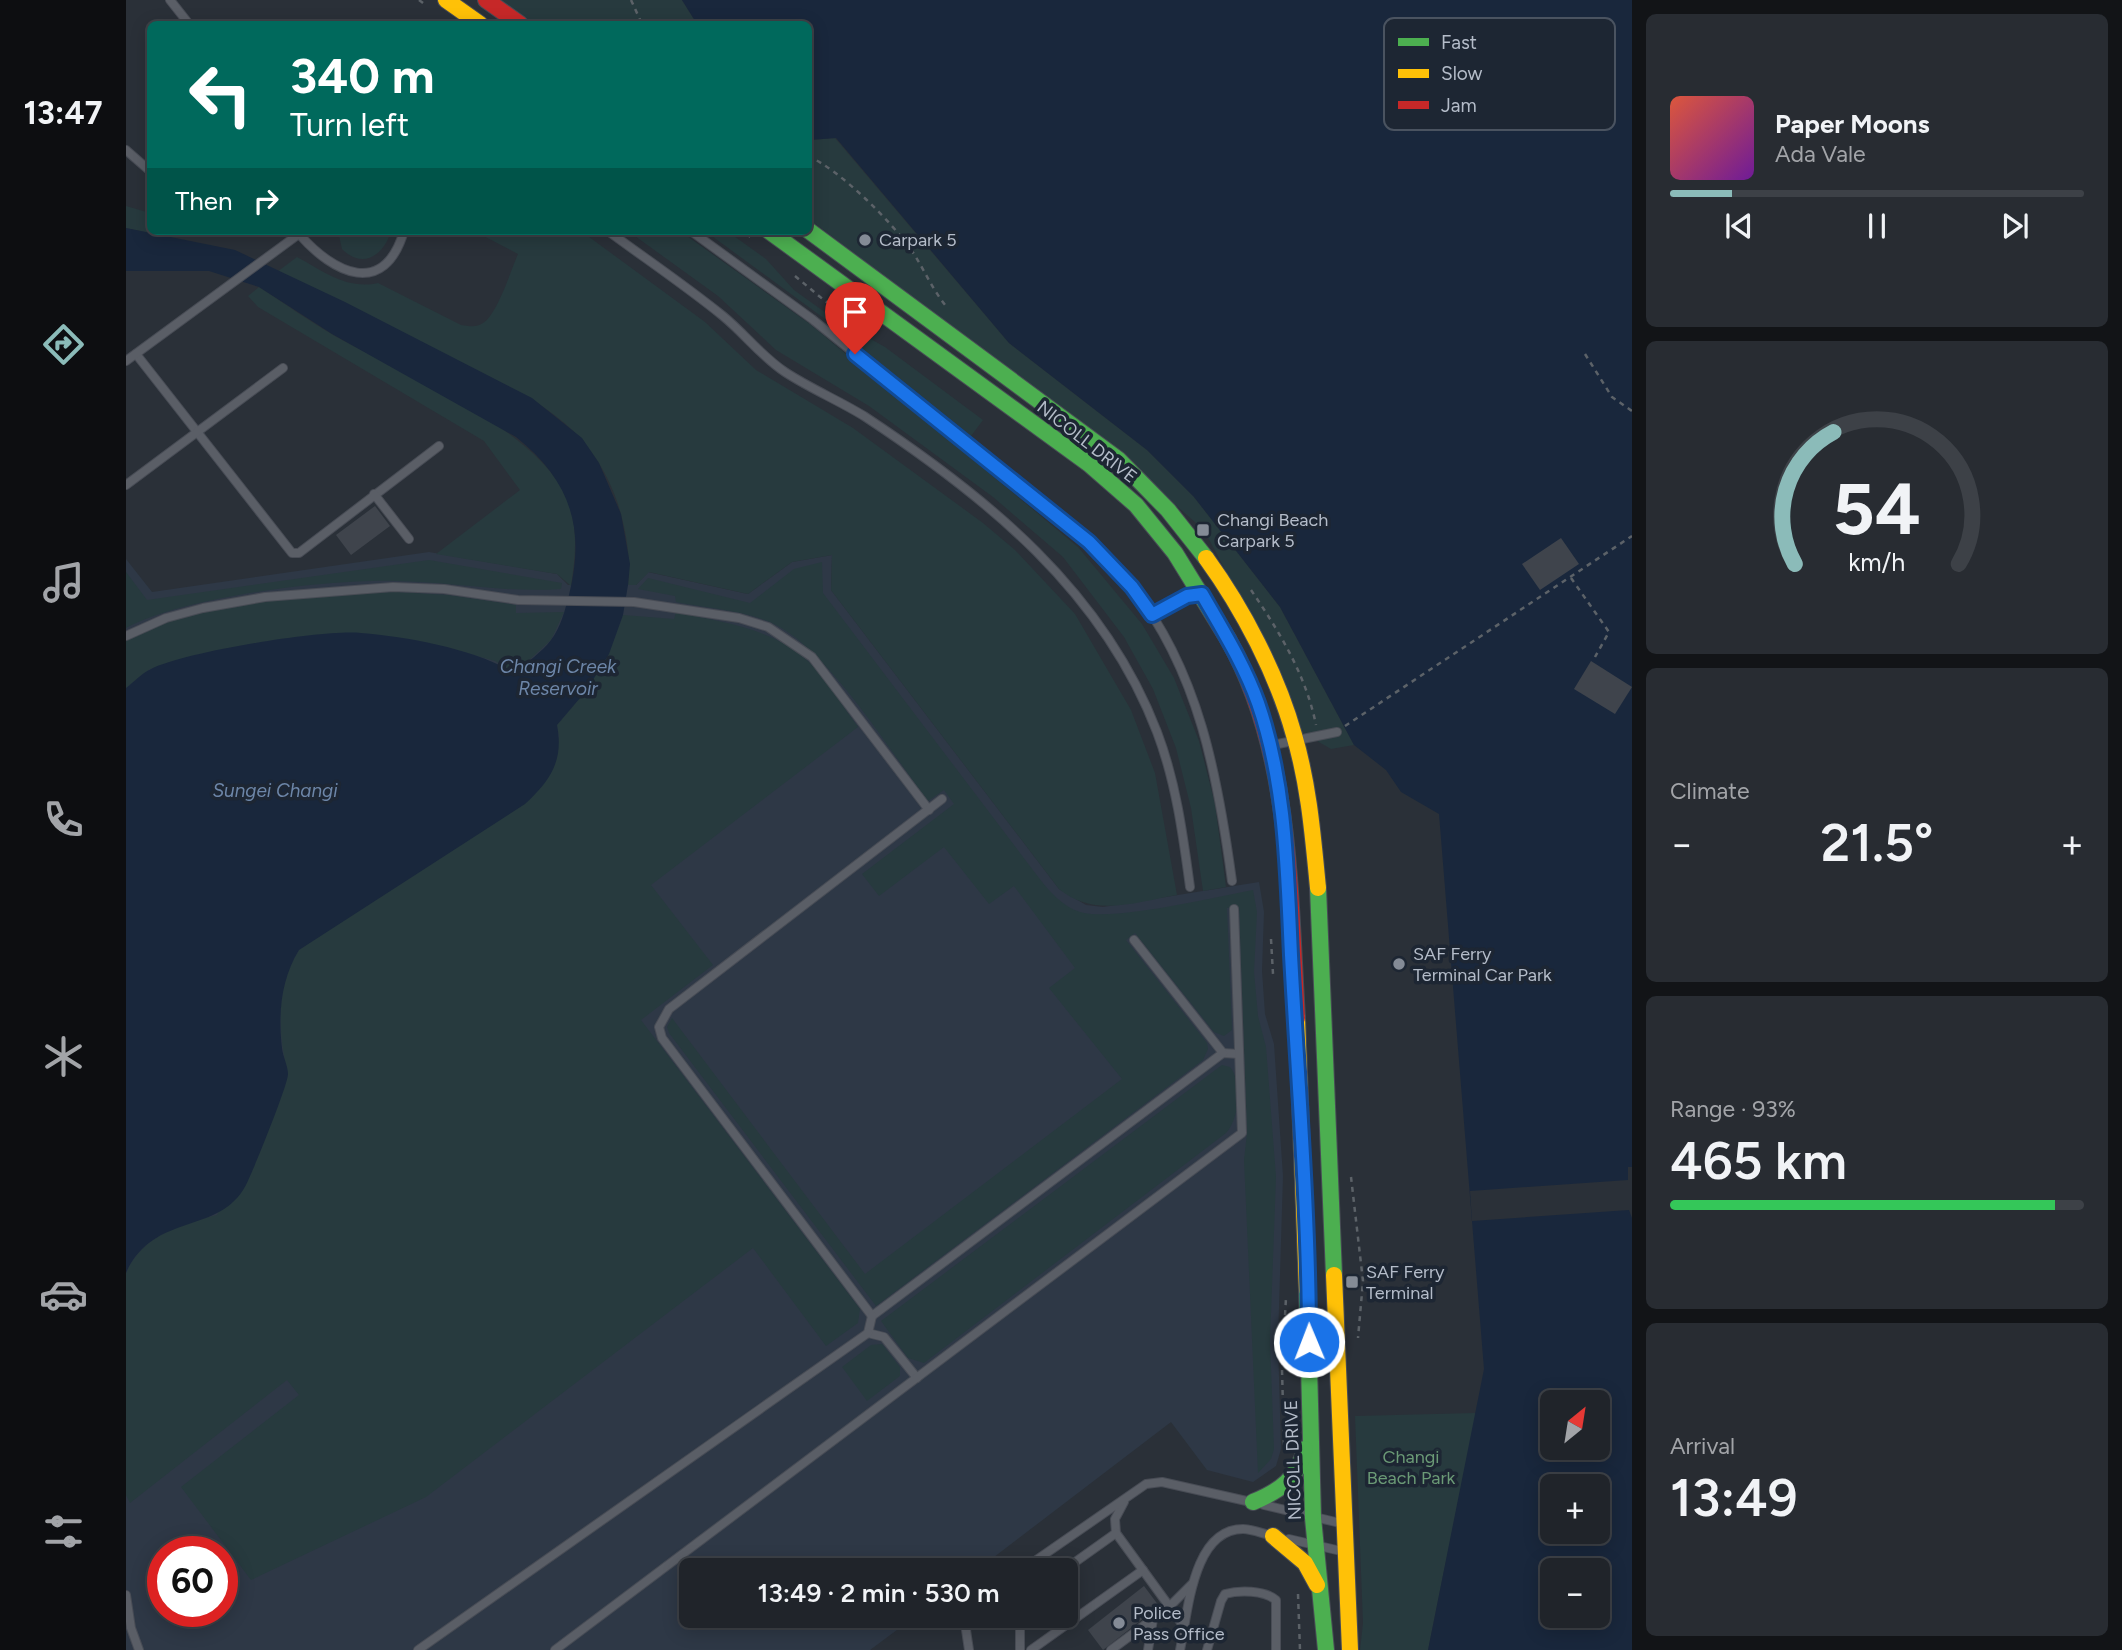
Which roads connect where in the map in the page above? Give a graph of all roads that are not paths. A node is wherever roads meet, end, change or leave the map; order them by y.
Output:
1 (170, 0) edge
2 (446, 0) edge
3 (486, 0) edge
4 (187, 21) edge
5 (476, 21) edge
6 (516, 21) edge
7 (126, 150) edge
8 (147, 168) edge
9 (812, 233) edge
10 (298, 235) edge
11 (303, 235) edge
12 (403, 235) edge
13 (613, 235) edge
14 (696, 235) edge
15 (774, 235) edge
16 (907, 301) junction
17 (895, 324) junction
18 (136, 354) junction
19 (126, 361) edge
20 (283, 368) dead end
21 (195, 433) junction
22 (439, 446) dead end
23 (126, 485) edge
24 (374, 494) junction
25 (409, 539) dead end
26 (1222, 580) junction
27 (1202, 594) junction
28 (1152, 615) junction
29 (126, 636) edge
30 (1337, 732) road end
31 (1296, 740) junction
32 (1270, 745) junction
33 (942, 799) dead end
34 (929, 810) junction
35 (1233, 881) dead end
36 (1190, 887) dead end
37 (1234, 909) dead end
38 (1134, 940) dead end
39 (1223, 1053) junction
40 (1239, 1054) junction
41 (872, 1316) junction
42 (868, 1333) junction
43 (917, 1378) junction
44 (1310, 1423) junction
45 (1129, 1495) junction
46 (1253, 1502) junction
47 (1313, 1518) junction
48 (1346, 1524) junction
49 (1116, 1533) junction
50 (1273, 1536) junction
51 (1316, 1545) junction
52 (1347, 1552) junction
53 (1039, 1558) edge
54 (1078, 1560) edge
55 (1143, 1570) junction
56 (1193, 1583) junction
57 (126, 1595) edge
58 (1322, 1599) junction
59 (1170, 1607) junction
60 (1153, 1619) junction
61 (967, 1628) edge
62 (1020, 1628) edge
63 (1185, 1628) junction
64 (139, 1650) edge
65 (418, 1650) edge
66 (555, 1650) edge
67 (969, 1650) edge
68 (1020, 1650) edge
69 (1031, 1650) edge
70 (1111, 1650) edge
71 (1148, 1650) edge
72 (1180, 1650) edge
73 (1207, 1650) edge
74 (1276, 1650) edge
75 (1326, 1650) edge
76 (1350, 1650) edge

1 - 4 lane
2 - 5 main road
3 - 6 main road
7 - 8 lane
9 - 16 main road, NICOLL DRIVE
10 - 18 lane
11 - 12 lane
13 - 36 lane
14 - 28 lane
15 - 17 main road, NICOLL DRIVE
16 - 17 lane
16 - 26 main road, NICOLL DRIVE
17 - 27 main road, NICOLL DRIVE
18 - 19 lane
18 - 21 lane
20 - 21 lane
21 - 23 lane
21 - 24 lane
22 - 24 lane
24 - 25 lane
26 - 27 lane
26 - 31 main road, NICOLL DRIVE
27 - 28 lane
27 - 32 main road, NICOLL DRIVE
28 - 35 lane
29 - 34 lane
30 - 31 lane
31 - 32 lane
31 - 48 main road, NICOLL DRIVE
32 - 44 main road, NICOLL DRIVE
33 - 34 lane
34 - 41 lane
37 - 40 lane
38 - 39 lane
39 - 40 lane
39 - 41 lane
40 - 43 lane
41 - 42 lane
42 - 43 lane
42 - 65 lane
43 - 66 lane
44 - 46 main road
44 - 47 main road, NICOLL DRIVE
45 - 46 lane
45 - 49 lane
45 - 53 lane
46 - 47 lane
47 - 48 lane
47 - 51 main road, NICOLL DRIVE
48 - 52 main road, NICOLL DRIVE
49 - 54 lane
49 - 55 lane
50 - 51 lane
50 - 56 lane
50 - 58 main road
51 - 52 lane
51 - 58 main road, NICOLL DRIVE
52 - 76 main road, NICOLL DRIVE
55 - 59 lane
55 - 69 lane
56 - 59 lane
56 - 63 lane
57 - 64 lane
58 - 75 main road, NICOLL DRIVE
59 - 60 lane
59 - 63 lane
60 - 70 lane
60 - 71 lane
61 - 67 lane
62 - 68 lane
63 - 72 lane
73 - 74 lane

